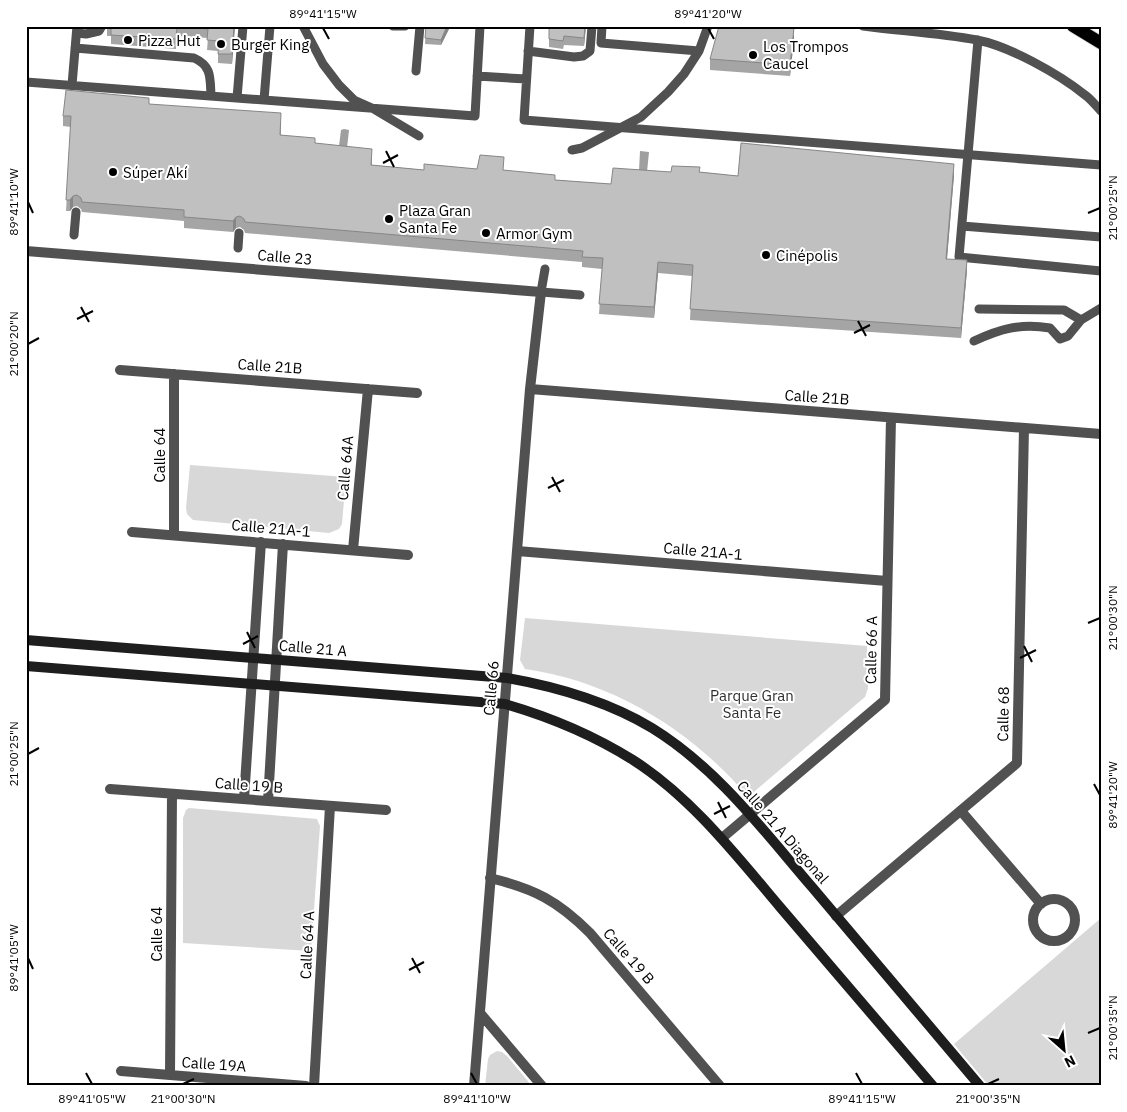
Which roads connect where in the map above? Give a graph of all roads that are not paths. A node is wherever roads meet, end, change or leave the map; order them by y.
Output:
1 (102, 26) edge
2 (243, 26) edge
3 (270, 26) edge
4 (303, 26) edge
5 (393, 26) edge
6 (405, 26) edge
7 (420, 26) edge
8 (480, 26) edge
9 (530, 26) edge
10 (592, 26) edge
11 (602, 26) edge
12 (708, 26) edge
13 (863, 26) edge
14 (1074, 26) edge
15 (77, 29) edge
16 (978, 40) junction
17 (1101, 43) edge
18 (75, 48) junction
19 (528, 50) junction
20 (699, 51) junction
21 (416, 72) dead end
22 (477, 76) junction
23 (526, 79) junction
24 (26, 82) edge
25 (72, 85) junction
26 (211, 96) junction
27 (237, 98) junction
28 (264, 100) junction
29 (372, 108) junction
30 (1101, 111) edge
31 (620, 128) junction
32 (419, 136) dead end
33 (572, 150) dead end
34 (968, 155) junction
35 (1101, 165) edge
36 (76, 212) edge
37 (962, 226) junction
38 (239, 233) edge
39 (74, 235) dead end
40 (1101, 237) edge
41 (238, 248) dead end
42 (26, 251) edge
43 (545, 269) dead end
44 (1101, 271) edge
45 (541, 292) junction
46 (580, 296) dead end
47 (979, 308) dead end
48 (1101, 308) edge
49 (1081, 320) junction
50 (974, 341) dead end
51 (120, 370) dead end
52 (174, 374) junction
53 (368, 389) junction
54 (530, 389) junction
55 (417, 393) dead end
56 (891, 418) junction
57 (1024, 428) junction
58 (1101, 434) edge
59 (132, 532) dead end
60 (174, 535) junction
61 (260, 542) junction
62 (283, 544) junction
63 (353, 550) junction
64 (517, 551) junction
65 (408, 554) dead end
66 (887, 581) junction
67 (26, 640) edge
68 (253, 658) junction
69 (276, 660) junction
70 (26, 666) edge
71 (507, 678) junction
72 (251, 684) junction
73 (274, 686) junction
74 (505, 704) junction
75 (110, 789) dead end
76 (172, 794) junction
77 (244, 799) junction
78 (268, 801) junction
79 (330, 806) junction
80 (386, 810) dead end
81 (961, 811) junction
82 (750, 814) junction
83 (722, 838) junction
84 (490, 878) junction
85 (1041, 904) junction
86 (836, 916) junction
87 (480, 1013) junction
88 (121, 1071) dead end
89 (170, 1075) junction
90 (306, 1086) edge
91 (314, 1086) edge
92 (474, 1086) edge
93 (542, 1086) edge
94 (720, 1086) edge
95 (933, 1086) edge
96 (980, 1086) edge

1 - 15 lane
2 - 27 lane
3 - 28 lane
4 - 29 lane
5 - 6 lane
7 - 21 lane
8 - 22 lane
9 - 19 lane
10 - 19 lane
11 - 20 lane
12 - 20 lane
13 - 16 lane
14 - 17 main road
15 - 18 lane
16 - 30 lane
16 - 34 lane
18 - 25 lane
18 - 26 lane
19 - 23 lane
20 - 31 lane
22 - 23 lane
22 - 29 lane
23 - 31 lane
24 - 25 lane
25 - 26 lane
26 - 27 lane
27 - 28 lane
28 - 29 lane
29 - 32 lane
31 - 33 lane
31 - 34 lane
34 - 35 lane
34 - 37 lane
36 - 39 lane
37 - 40 lane
37 - 44 lane
38 - 41 lane
42 - 45 street, Calle 23
43 - 45 lane
45 - 46 lane
45 - 54 street, Calle 66
47 - 49 lane
48 - 49 lane
49 - 50 lane
51 - 52 street, Calle 21B
52 - 53 street, Calle 21B
52 - 60 street, Calle 64
53 - 55 street, Calle 21B
53 - 63 street, Calle 64A
54 - 56 street, Calle 21B
54 - 64 street, Calle 66
56 - 57 street, Calle 21B
56 - 66 street, Calle 66 A
57 - 58 street, Calle 21B
57 - 81 street, Calle 68
59 - 60 street, Calle 21A-1
60 - 61 street, Calle 21A-1
61 - 62 street, Calle 21A-1
61 - 68 street
62 - 63 street, Calle 21A-1
62 - 69 street
63 - 65 street, Calle 21A-1
64 - 66 street, Calle 21A-1
64 - 71 street, Calle 66
66 - 82 street, Calle 66 A
67 - 68 main road, Calle 21 A
68 - 69 main road, Calle 21 A
68 - 72 street
69 - 71 main road, Calle 21 A
69 - 73 street
70 - 72 main road
71 - 74 street, Calle 66
71 - 82 main road, Calle 21 A Diagonal
72 - 73 main road
72 - 77 street
73 - 74 main road
73 - 78 street
74 - 83 main road
74 - 84 street, Calle 66
75 - 76 street, Calle 19 B
76 - 77 street, Calle 19 B
76 - 89 street, Calle 64
77 - 78 street, Calle 19 B
78 - 79 street, Calle 19 B
79 - 80 street, Calle 19 B
79 - 91 street, Calle 64 A
81 - 85 street
81 - 86 street, Calle 68
82 - 83 street, Calle 66 A
82 - 86 main road, Calle 21 A Diagonal
83 - 95 main road
84 - 87 street, Calle 66
84 - 94 street, Calle 19 B
85 - 85 street
86 - 96 main road, Calle 21 A Diagonal
87 - 92 street, Calle 66
87 - 93 street
88 - 89 street, Calle 19A
89 - 90 street, Calle 19A

